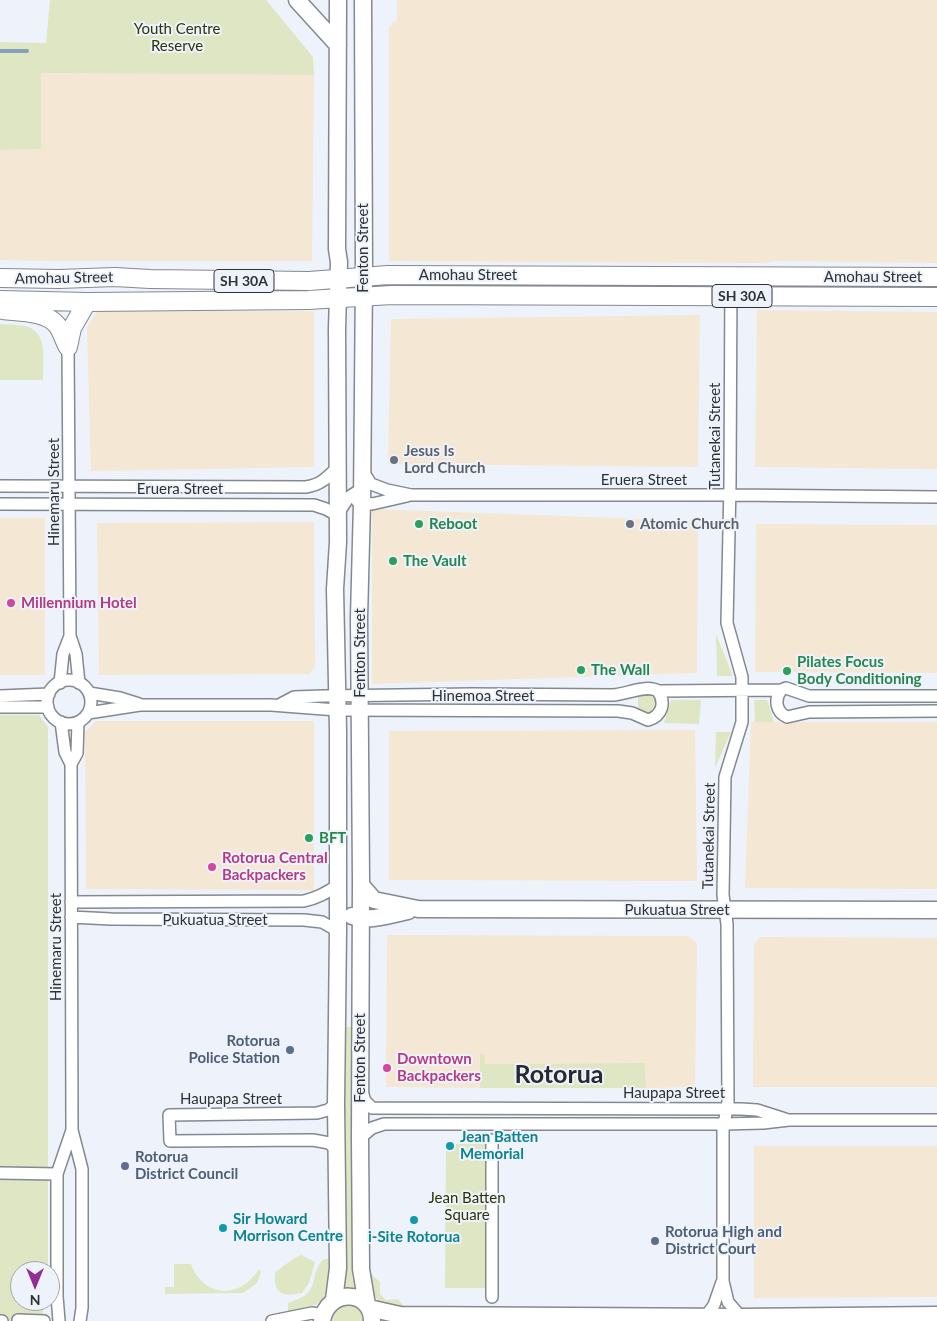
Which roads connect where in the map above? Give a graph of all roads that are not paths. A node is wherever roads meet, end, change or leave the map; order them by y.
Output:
1 (297, 0) edge
2 (338, 0) edge
3 (363, 0) edge
4 (338, 45) junction
5 (731, 276) junction
6 (364, 277) junction
7 (937, 277) edge
8 (0, 278) edge
9 (338, 280) junction
10 (731, 296) junction
11 (937, 297) edge
12 (363, 298) junction
13 (338, 299) junction
14 (0, 300) edge
15 (87, 302) junction
16 (0, 309) edge
17 (68, 347) junction
18 (337, 468) junction
19 (0, 486) edge
20 (337, 486) junction
21 (70, 487) junction
22 (361, 493) junction
23 (412, 495) junction
24 (730, 495) junction
25 (937, 497) edge
26 (0, 504) edge
27 (70, 504) junction
28 (337, 515) junction
29 (70, 636) junction
30 (60, 683) junction
31 (79, 683) junction
32 (742, 690) junction
33 (781, 690) junction
34 (658, 691) junction
35 (89, 693) junction
36 (49, 694) junction
37 (0, 696) edge
38 (937, 696) edge
39 (337, 703) junction
40 (360, 703) junction
41 (140, 705) junction
42 (0, 707) edge
43 (48, 707) junction
44 (937, 711) edge
45 (88, 712) junction
46 (61, 722) junction
47 (78, 722) junction
48 (71, 764) junction
49 (338, 885) junction
50 (71, 902) junction
51 (356, 908) junction
52 (418, 909) junction
53 (725, 910) junction
54 (937, 910) edge
55 (71, 918) junction
56 (338, 931) junction
57 (360, 1087) junction
58 (336, 1104) junction
59 (727, 1109) junction
60 (789, 1120) junction
61 (937, 1120) edge
62 (723, 1124) junction
63 (72, 1130) junction
64 (360, 1138) junction
65 (492, 1140) dead end
66 (337, 1150) junction
67 (0, 1173) edge
68 (57, 1174) junction
69 (723, 1280) junction
70 (492, 1297) dead end
71 (334, 1300) junction
72 (369, 1312) edge
73 (937, 1315) edge
74 (706, 1316) junction
75 (741, 1316) junction
76 (323, 1318) edge
77 (18, 1320) edge
78 (44, 1321) edge
79 (59, 1321) edge
80 (80, 1321) edge
81 (272, 1321) edge

1 - 4 main road
2 - 4 main road, Fenton Street
3 - 6 main road, Fenton Street
4 - 9 main road, Fenton Street
5 - 6 main road, Amohau Street / SH 30A
5 - 7 main road, Amohau Street / SH 30A
5 - 10 street, Tutanekai Street
6 - 9 main road, Amohau Street / SH 30A
6 - 12 main road, Fenton Street
8 - 9 main road, Amohau Street / SH 30A
9 - 13 main road, Fenton Street
10 - 11 main road, Amohau Street / SH 30A
10 - 12 main road, Amohau Street / SH 30A
10 - 24 street, Tutanekai Street
12 - 13 main road, Amohau Street / SH 30A
12 - 22 main road, Fenton Street
13 - 15 main road, Amohau Street / SH 30A
13 - 18 main road, Fenton Street
14 - 15 main road, Amohau Street / SH 30A
15 - 17 main road
16 - 17 main road
17 - 21 street, Hinemaru Street
18 - 20 main road, Fenton Street
18 - 21 street, Eruera Street
19 - 21 street, Eruera Street
20 - 22 street, Eruera Street
20 - 28 main road, Fenton Street
21 - 27 street, Hinemaru Street
22 - 23 street, Eruera Street
22 - 23 street, Eruera Street
22 - 28 street
22 - 40 main road, Fenton Street
23 - 24 street, Eruera Street
24 - 25 street, Eruera Street
24 - 32 street, Tutanekai Street
26 - 27 street, Eruera Street
27 - 28 street, Eruera Street
27 - 29 street, Hinemaru Street
28 - 39 main road, Fenton Street
29 - 30 street, Hinemaru Street
29 - 31 street, Hinemaru Street
30 - 31 street
30 - 36 street
31 - 35 street
32 - 33 street, Hinemoa Street
32 - 34 street, Hinemoa Street
32 - 53 street, Tutanekai Street
33 - 38 street, Hinemoa Street
33 - 44 street
34 - 40 street, Hinemoa Street
34 - 40 street, Hinemoa Street
35 - 41 street, Hinemoa Street
35 - 45 street
36 - 37 street
36 - 43 street
39 - 40 street, Hinemoa Street
39 - 41 street, Hinemoa Street
39 - 49 main road, Fenton Street
40 - 51 main road, Fenton Street
41 - 45 street, Hinemoa Street
42 - 43 street
43 - 46 street
45 - 47 street
46 - 47 street
46 - 48 street, Hinemaru Street
47 - 48 street, Hinemaru Street
48 - 50 street, Hinemaru Street
49 - 50 street, Pukuatua Street
49 - 51 main road, Fenton Street
50 - 55 street, Hinemaru Street
51 - 52 main road, Pukuatua Street
51 - 52 main road, Pukuatua Street
51 - 56 main road, Fenton Street
51 - 57 main road, Fenton Street
52 - 53 main road, Pukuatua Street
53 - 54 main road, Pukuatua Street
53 - 59 street, Tutanekai Street
55 - 56 street, Pukuatua Street
55 - 63 street, Hinemaru Street
56 - 58 main road, Fenton Street
57 - 59 street, Haupapa Street
57 - 64 main road, Fenton Street
58 - 66 main road, Fenton Street
58 - 66 street, Haupapa Street
59 - 60 street, Haupapa Street
59 - 62 street, Tutanekai Street
60 - 61 street, Haupapa Street
60 - 62 street, Haupapa Street
62 - 64 street, Haupapa Street
62 - 69 street, Tutanekai Street
63 - 68 street, Hinemaru Street
63 - 80 street, Hinemaru Street
64 - 72 main road, Fenton Street
65 - 70 street
66 - 71 main road, Fenton Street
67 - 68 street
68 - 79 street, Hinemaru Street
69 - 74 street, Tutanekai Street
69 - 75 street, Tutanekai Street
71 - 72 main road
71 - 76 main road
72 - 74 main road
73 - 75 main road
74 - 75 main road
76 - 81 street
77 - 78 street

